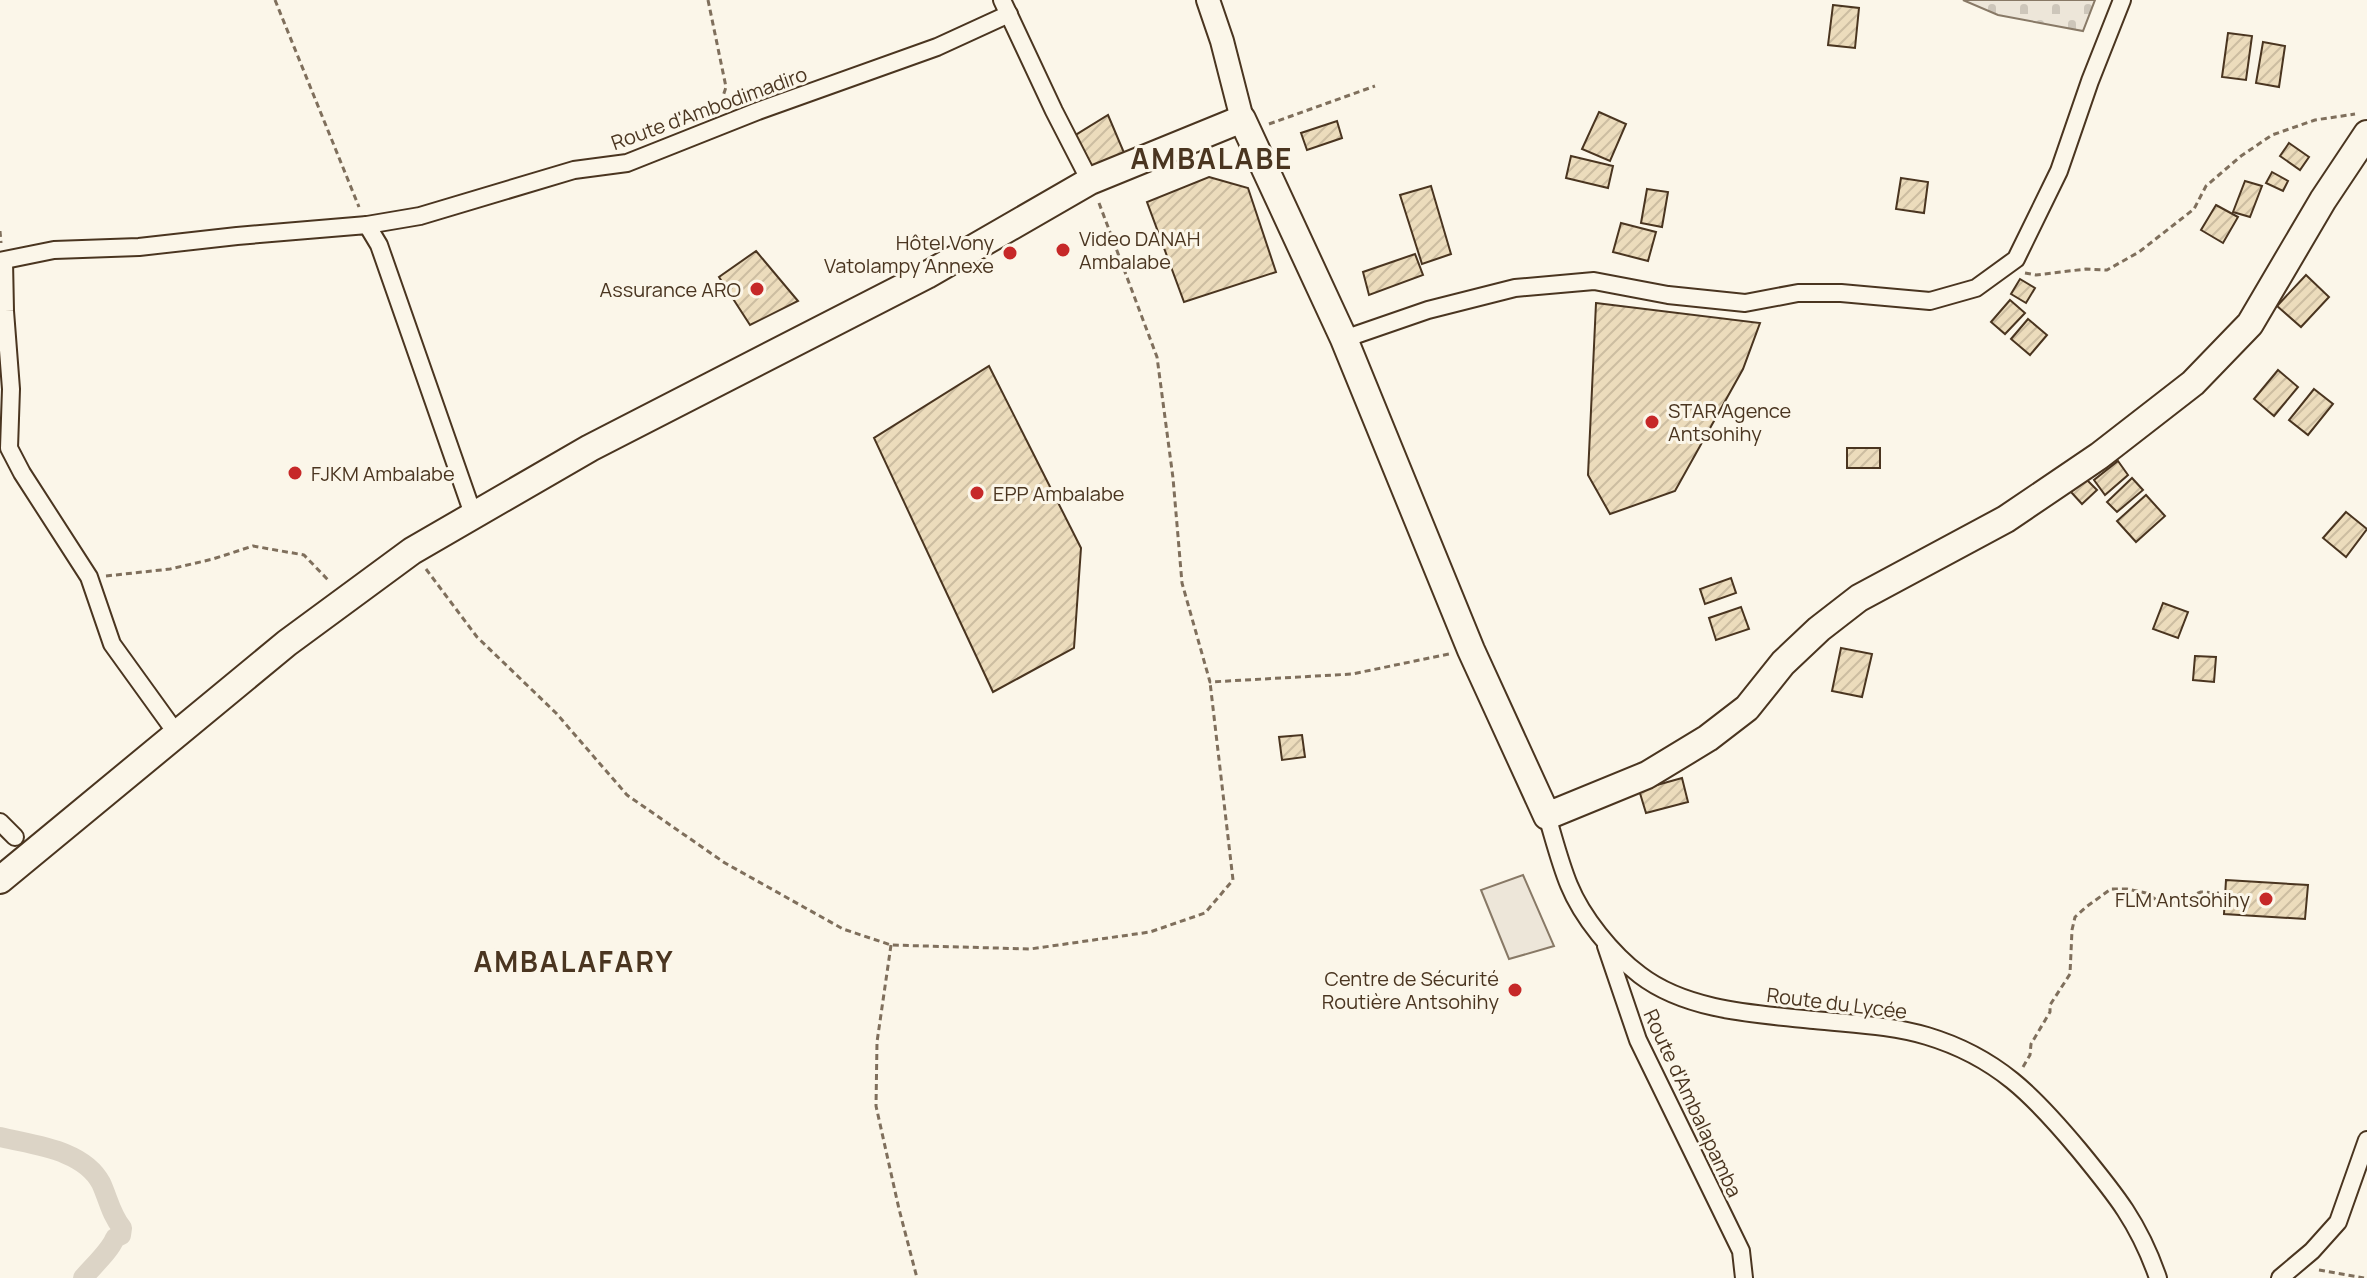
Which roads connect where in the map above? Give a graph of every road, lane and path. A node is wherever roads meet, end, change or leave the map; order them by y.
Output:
1 (275, 0) edge
2 (708, 0) edge
3 (1208, 0) edge
4 (2122, 0) edge
5 (1006, 7) edge
6 (1375, 86) dead end
7 (2367, 112) edge
8 (1245, 126) junction
9 (712, 129) junction
10 (2367, 134) edge
11 (1090, 181) junction
12 (367, 225) junction
13 (2, 261) edge
14 (2001, 270) junction
15 (1344, 339) junction
16 (470, 506) junction
17 (412, 551) junction
18 (89, 577) junction
19 (347, 600) junction
20 (1471, 650) junction
21 (1210, 682) junction
22 (169, 723) dead end
23 (1547, 816) junction
24 (0, 822) edge
25 (15, 837) dead end
26 (0, 880) edge
27 (2219, 893) dead end
28 (891, 945) junction
29 (1606, 945) junction
30 (2016, 1081) junction
31 (2367, 1140) edge
32 (2286, 1274) edge
33 (917, 1278) edge
34 (1744, 1278) edge
35 (2158, 1278) edge
36 (2365, 1278) edge

1 - 12 path
2 - 9 path
3 - 8 street
4 - 14 street
5 - 9 street, Route d'Ambodimadiro
5 - 11 street
6 - 8 path
7 - 14 path
8 - 11 main road
8 - 15 main road
9 - 12 street, Route d'Ambodimadiro
10 - 23 main road
11 - 16 main road
11 - 21 path
12 - 13 street, Route d'Ambodimadiro
12 - 16 street
13 - 18 street, Route d'Ambodimadiro
14 - 15 street
15 - 20 main road
16 - 17 main road
17 - 19 main road
17 - 28 path
18 - 19 path
18 - 22 street, Route d'Ambodimadiro
19 - 26 main road
20 - 21 path
20 - 23 main road
21 - 28 path
23 - 29 street, Route du Lycée
24 - 25 street
27 - 30 path
28 - 33 path
29 - 30 street, Route du Lycée
29 - 34 street, Route d'Ambalapamba
30 - 35 street, Route du Lycée
31 - 32 street
32 - 36 path

